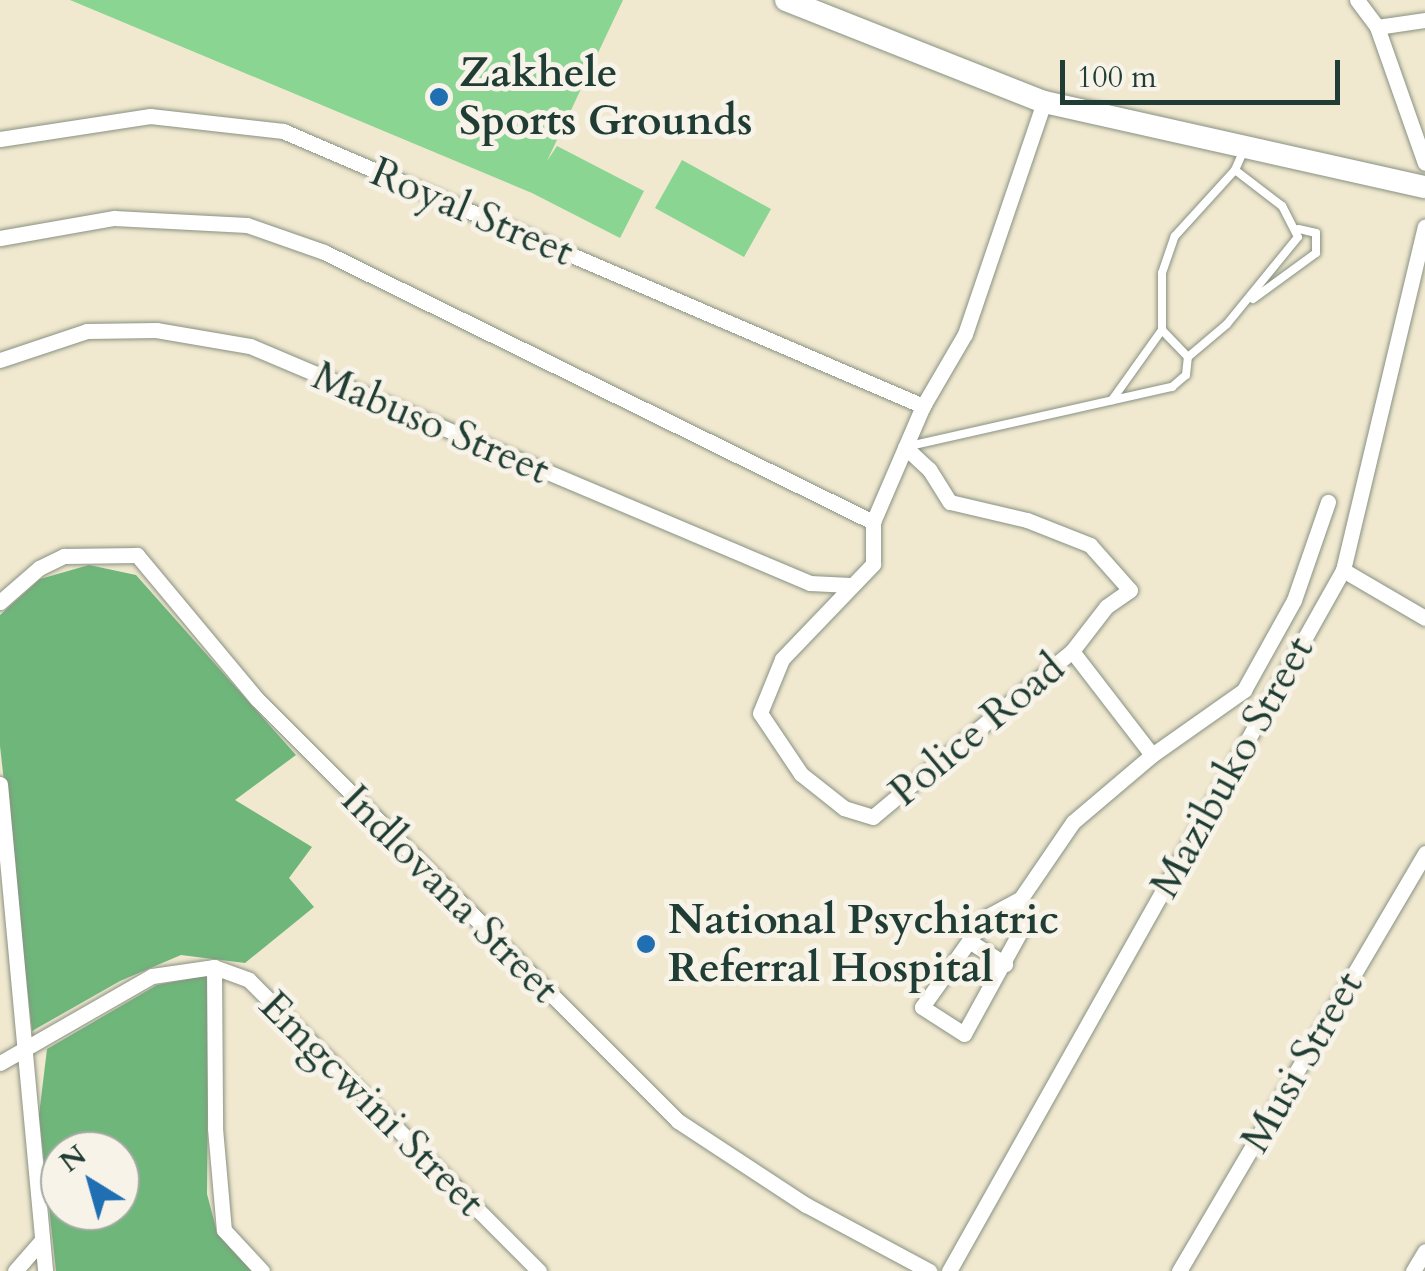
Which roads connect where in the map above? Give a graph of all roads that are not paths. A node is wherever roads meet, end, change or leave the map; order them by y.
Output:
1 (786, 0) edge
2 (1357, 0) edge
3 (1425, 20) edge
4 (1377, 27) junction
5 (1044, 102) junction
6 (0, 139) edge
7 (1244, 148) junction
8 (1425, 163) edge
9 (1236, 170) junction
10 (1425, 187) edge
11 (1425, 227) edge
12 (1298, 229) junction
13 (0, 238) edge
14 (1237, 311) junction
15 (1162, 330) junction
16 (1188, 357) junction
17 (0, 360) edge
18 (1112, 400) junction
19 (923, 406) junction
20 (905, 448) junction
21 (1328, 502) dead end
22 (873, 522) junction
23 (1342, 570) junction
24 (850, 585) junction
25 (0, 602) edge
26 (1425, 618) edge
27 (1072, 651) junction
28 (1152, 755) junction
29 (0, 784) edge
30 (3, 845) edge
31 (1425, 853) edge
32 (1021, 898) junction
33 (969, 941) junction
34 (1006, 964) junction
35 (214, 968) junction
36 (28, 1042) junction
37 (0, 1063) edge
38 (41, 1240) junction
39 (1425, 1250) edge
40 (15, 1271) edge
41 (46, 1271) edge
42 (262, 1271) edge
43 (539, 1271) edge
44 (929, 1271) edge
45 (950, 1271) edge
46 (1179, 1271) edge
47 (1413, 1271) edge

1 - 5 main road
2 - 4 street
3 - 4 street
4 - 8 street
5 - 7 main road
5 - 19 street, Police Road
6 - 19 street, Royal Street
7 - 9 lane
7 - 10 main road
9 - 12 lane
9 - 15 lane
11 - 23 street, Mazibuko Street
12 - 14 lane
12 - 14 lane
13 - 22 street
14 - 16 lane
15 - 16 lane
15 - 18 lane
16 - 18 lane
17 - 24 street, Mabuso Street
18 - 20 lane
19 - 20 street, Police Road
20 - 22 street, Police Road
20 - 27 street, Police Road
21 - 28 street
22 - 24 street, Police Road
23 - 26 street
23 - 45 street, Mazibuko Street
24 - 27 street, Police Road
25 - 44 street, Indlovana Street
27 - 28 street
28 - 32 street
29 - 30 street
30 - 36 street
31 - 46 street, Musi Street
32 - 33 street
32 - 34 street
33 - 34 street
33 - 34 street
35 - 36 street, Emgcwini Street
35 - 42 street
35 - 43 street, Emgcwini Street
36 - 37 street, Emgcwini Street
36 - 38 street
38 - 40 street
38 - 41 street
39 - 47 street

